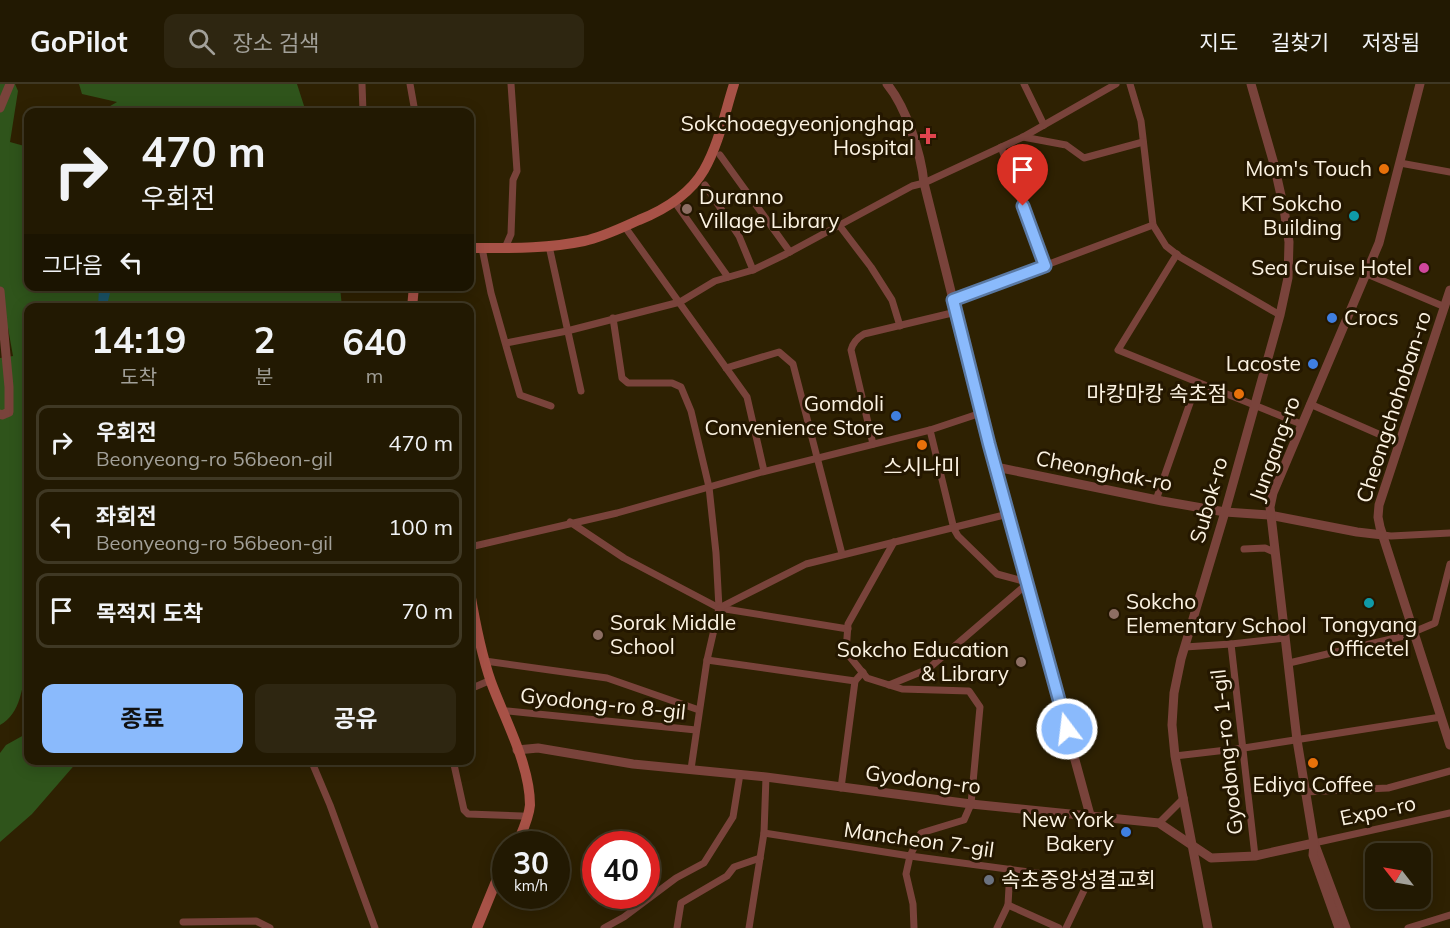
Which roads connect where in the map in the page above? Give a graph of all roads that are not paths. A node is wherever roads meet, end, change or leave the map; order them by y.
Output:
1 (10, 84) edge
2 (363, 84) edge
3 (410, 84) edge
4 (511, 84) edge
5 (734, 84) edge
6 (887, 84) edge
7 (1024, 84) edge
8 (1116, 84) edge
9 (1130, 84) edge
10 (1251, 84) edge
11 (1420, 84) edge
12 (0, 108) edge
13 (363, 108) edge
14 (414, 108) edge
15 (1044, 125) junction
16 (1023, 137) junction
17 (1143, 142) junction
18 (1001, 147) junction
19 (720, 155) dead end
20 (1400, 163) junction
21 (1450, 172) edge
22 (924, 183) junction
23 (705, 185) dead end
24 (674, 201) junction
25 (839, 225) junction
26 (1153, 225) junction
27 (625, 226) junction
28 (549, 246) junction
29 (474, 248) edge
30 (482, 248) junction
31 (505, 248) junction
32 (790, 252) junction
33 (1177, 254) junction
34 (1045, 266) junction
35 (753, 270) junction
36 (1366, 274) junction
37 (728, 277) junction
38 (1450, 290) edge
39 (0, 291) edge
40 (953, 300) junction
41 (680, 302) junction
42 (1445, 307) junction
43 (956, 312) junction
44 (1280, 315) junction
45 (613, 318) junction
46 (900, 326) junction
47 (567, 331) junction
48 (506, 343) junction
49 (726, 368) junction
50 (1197, 383) junction
51 (582, 391) dead end
52 (1310, 404) junction
53 (1255, 405) junction
54 (551, 406) dead end
55 (981, 413) junction
56 (0, 414) edge
57 (1301, 424) junction
58 (930, 430) junction
59 (1399, 442) junction
60 (873, 444) junction
61 (817, 458) junction
62 (996, 467) junction
63 (764, 471) junction
64 (709, 487) junction
65 (1156, 500) junction
66 (1225, 512) junction
67 (1008, 514) junction
68 (1269, 515) junction
69 (570, 522) junction
70 (954, 529) junction
71 (1450, 533) edge
72 (1383, 534) junction
73 (894, 542) junction
74 (474, 546) edge
75 (1245, 549) dead end
76 (1274, 552) junction
77 (842, 554) junction
78 (1450, 564) edge
79 (1027, 583) junction
80 (719, 608) junction
81 (474, 610) edge
82 (848, 629) junction
83 (1414, 632) junction
84 (1285, 638) junction
85 (1231, 644) junction
86 (1185, 647) junction
87 (707, 660) junction
88 (485, 661) junction
89 (1288, 663) junction
90 (865, 675) junction
91 (491, 680) junction
92 (855, 681) junction
93 (889, 685) junction
94 (474, 687) edge
95 (699, 710) junction
96 (507, 711) dead end
97 (1441, 717) junction
98 (696, 730) junction
99 (1297, 740) junction
100 (1450, 745) edge
101 (1244, 748) junction
102 (517, 750) junction
103 (1176, 756) junction
104 (313, 765) edge
105 (454, 765) edge
106 (691, 769) junction
107 (1450, 771) edge
108 (741, 774) junction
109 (766, 777) junction
110 (841, 788) junction
111 (1305, 792) junction
112 (1184, 798) junction
113 (972, 804) junction
114 (1450, 813) edge
115 (1090, 815) junction
116 (522, 816) junction
117 (1159, 822) junction
118 (516, 831) edge
119 (522, 831) edge
120 (764, 833) junction
121 (1314, 843) junction
122 (1193, 846) junction
123 (910, 856) junction
124 (1255, 856) junction
125 (760, 858) junction
126 (1010, 869) junction
127 (492, 891) edge
128 (1008, 905) junction
129 (492, 906) edge
130 (1450, 915) edge
131 (183, 922) dead end
132 (270, 928) edge
133 (375, 928) edge
134 (477, 928) edge
135 (483, 928) edge
136 (604, 928) edge
137 (677, 928) edge
138 (749, 928) edge
139 (914, 928) edge
140 (997, 928) edge
141 (1059, 928) edge
142 (1066, 928) edge
143 (1208, 928) edge
144 (1339, 928) edge
145 (1346, 928) edge
146 (1408, 928) edge

1 - 12 street
2 - 13 street
3 - 14 street
4 - 31 street
5 - 24 main road
6 - 22 street
7 - 15 street
8 - 15 street
9 - 17 street
10 - 44 street, Subok-ro
11 - 20 street, Jungang-ro
15 - 16 street
16 - 17 street
16 - 18 street
17 - 26 street
18 - 22 street
18 - 34 street
19 - 32 street
20 - 21 street
20 - 36 street, Jungang-ro
22 - 25 street
22 - 40 street
23 - 35 street
24 - 27 main road
24 - 37 street
25 - 32 street
25 - 46 street
26 - 33 street
26 - 34 street
27 - 28 main road
27 - 41 street
28 - 31 main road
28 - 47 street
29 - 30 main road
30 - 31 main road
30 - 48 street
32 - 35 street
33 - 44 street
33 - 50 street
34 - 40 street
35 - 37 street
36 - 42 street
36 - 52 street, Jungang-ro
37 - 41 street
38 - 42 street, Cheongchohoban-ro
39 - 56 street
40 - 43 street
41 - 45 street
41 - 49 street
42 - 59 street, Cheongchohoban-ro
43 - 46 street
43 - 55 street
44 - 53 street, Subok-ro
45 - 47 street
45 - 64 street
46 - 60 street
47 - 48 street
47 - 51 street
48 - 54 street
49 - 61 street
49 - 63 street
50 - 53 street
50 - 65 street
52 - 57 street, Jungang-ro
52 - 59 street
53 - 57 street
53 - 66 street, Subok-ro
55 - 58 street
55 - 62 street
57 - 68 street, Jungang-ro
58 - 60 street
58 - 70 street
59 - 72 street, Cheongchohoban-ro
60 - 61 street
61 - 63 street
61 - 77 street
62 - 65 street, Cheonghak-ro
62 - 67 street
63 - 64 street
64 - 69 street
64 - 80 street
65 - 66 street, Cheonghak-ro
66 - 68 street, Cheonghak-ro
66 - 86 street, Subok-ro
67 - 70 street
67 - 79 street
68 - 72 street, Cheonghak-ro
68 - 76 street, Jungang-ro
69 - 74 street
69 - 80 street
70 - 73 street
70 - 79 street
71 - 72 street, Cheongchohoban-ro
72 - 83 street, Cheongchohoban-ro
73 - 77 street
73 - 82 street
75 - 76 street
76 - 84 street, Jungang-ro
77 - 80 street
78 - 83 street
79 - 93 street
79 - 115 street
80 - 82 street
80 - 87 street
81 - 88 main road
82 - 90 street
83 - 89 street
83 - 97 street, Cheongchohoban-ro
84 - 85 street
84 - 89 street, Jungang-ro
85 - 86 street
85 - 101 street, Gyodong-ro 1-gil
86 - 103 street, Subok-ro
87 - 92 street
87 - 95 street
88 - 91 main road
88 - 95 street
89 - 99 street, Jungang-ro
90 - 92 street
90 - 93 street
91 - 94 street
91 - 102 main road
92 - 110 street
93 - 113 street
95 - 98 street
96 - 98 street, Gyodong-ro 8-gil
97 - 99 street
97 - 100 street, Cheongchohoban-ro
98 - 106 street
99 - 101 street
99 - 111 street, Jungang-ro
101 - 103 street
101 - 124 street, Gyodong-ro 1-gil
102 - 106 street, Gyodong-ro
102 - 116 main road
102 - 119 main road
103 - 112 street, Subok-ro
104 - 133 street
105 - 116 street
106 - 108 street, Gyodong-ro
107 - 111 street
108 - 109 street, Gyodong-ro
108 - 136 street
109 - 110 street, Gyodong-ro
109 - 120 street
110 - 113 street, Gyodong-ro
111 - 121 street, Jungang-ro
112 - 117 street
112 - 122 street, Subok-ro
113 - 115 street, Gyodong-ro
113 - 123 street
114 - 121 street, Expo-ro
115 - 117 street, Gyodong-ro
116 - 118 main road
117 - 122 street, Gyodong-ro
120 - 123 street, Mancheon 7-gil
120 - 125 street
121 - 124 street, Gyodong-ro
121 - 144 street, Jungang-ro
121 - 145 street, Jungang-ro
122 - 124 street, Gyodong-ro
122 - 143 street, Subok-ro
123 - 126 street, Mancheon 7-gil
123 - 139 street
125 - 137 street
125 - 138 street
126 - 128 street
126 - 142 street, Mancheon 7-gil
127 - 134 main road
128 - 140 street
128 - 141 street
129 - 135 main road
130 - 146 street
131 - 132 street

